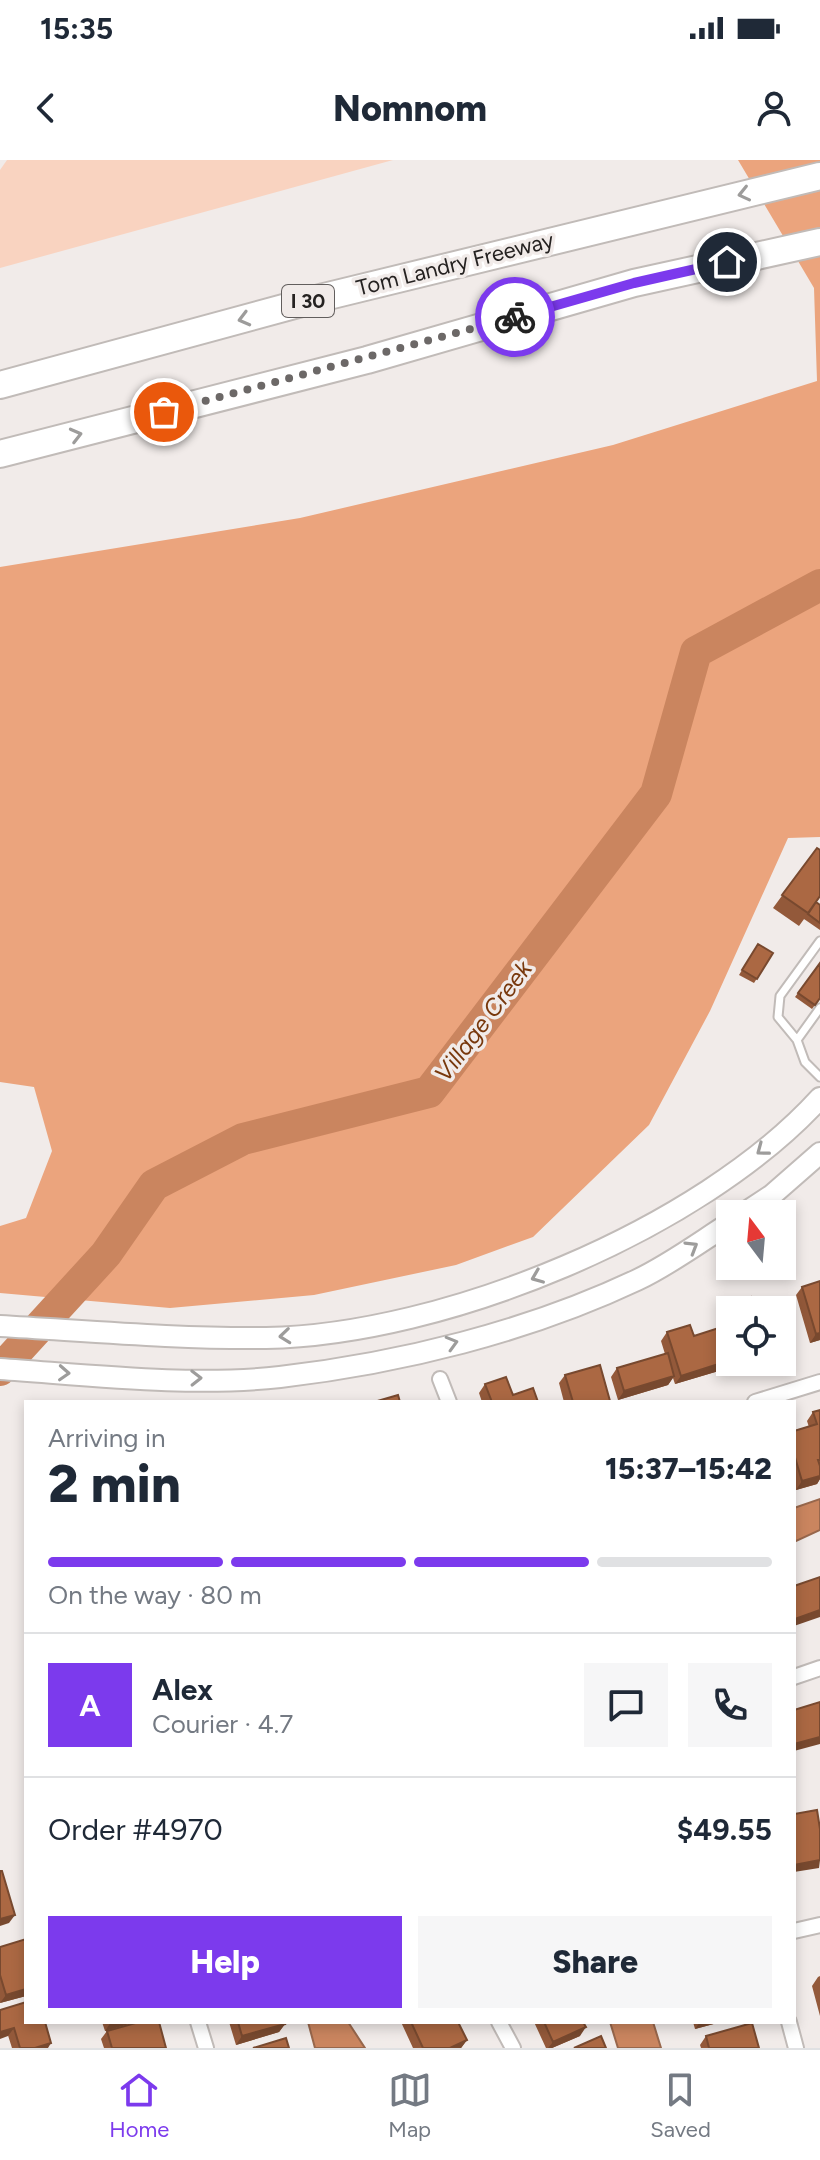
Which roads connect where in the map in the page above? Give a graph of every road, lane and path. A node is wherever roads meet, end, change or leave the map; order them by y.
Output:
1 (820, 176) edge
2 (820, 242) edge
3 (0, 385) edge
4 (0, 454) edge
5 (820, 941) edge
6 (820, 1008) edge
7 (797, 1040) junction
8 (820, 1077) edge
9 (820, 1098) edge
10 (820, 1153) edge
11 (764, 1200) edge
12 (716, 1232) edge
13 (0, 1326) edge
14 (6, 1370) edge
15 (440, 1379) dead end
16 (820, 1382) edge
17 (448, 1400) edge
18 (762, 1400) edge
19 (820, 1668) edge
20 (796, 1676) edge
21 (820, 1925) edge
22 (796, 1931) edge
23 (199, 2024) edge
24 (500, 2024) edge
25 (790, 2024) edge
26 (206, 2048) edge
27 (513, 2048) edge
28 (796, 2048) edge

1 -> 3 highway, Tom Landry Freeway / I 30
4 -> 2 highway
5 - 7 lane
6 - 7 lane
7 - 8 lane
9 -> 13 main road
10 - 11 main road
14 -> 12 main road
15 - 17 street
16 - 18 street
19 - 20 street
21 - 22 street
23 - 26 street
24 - 27 street
25 - 28 street

